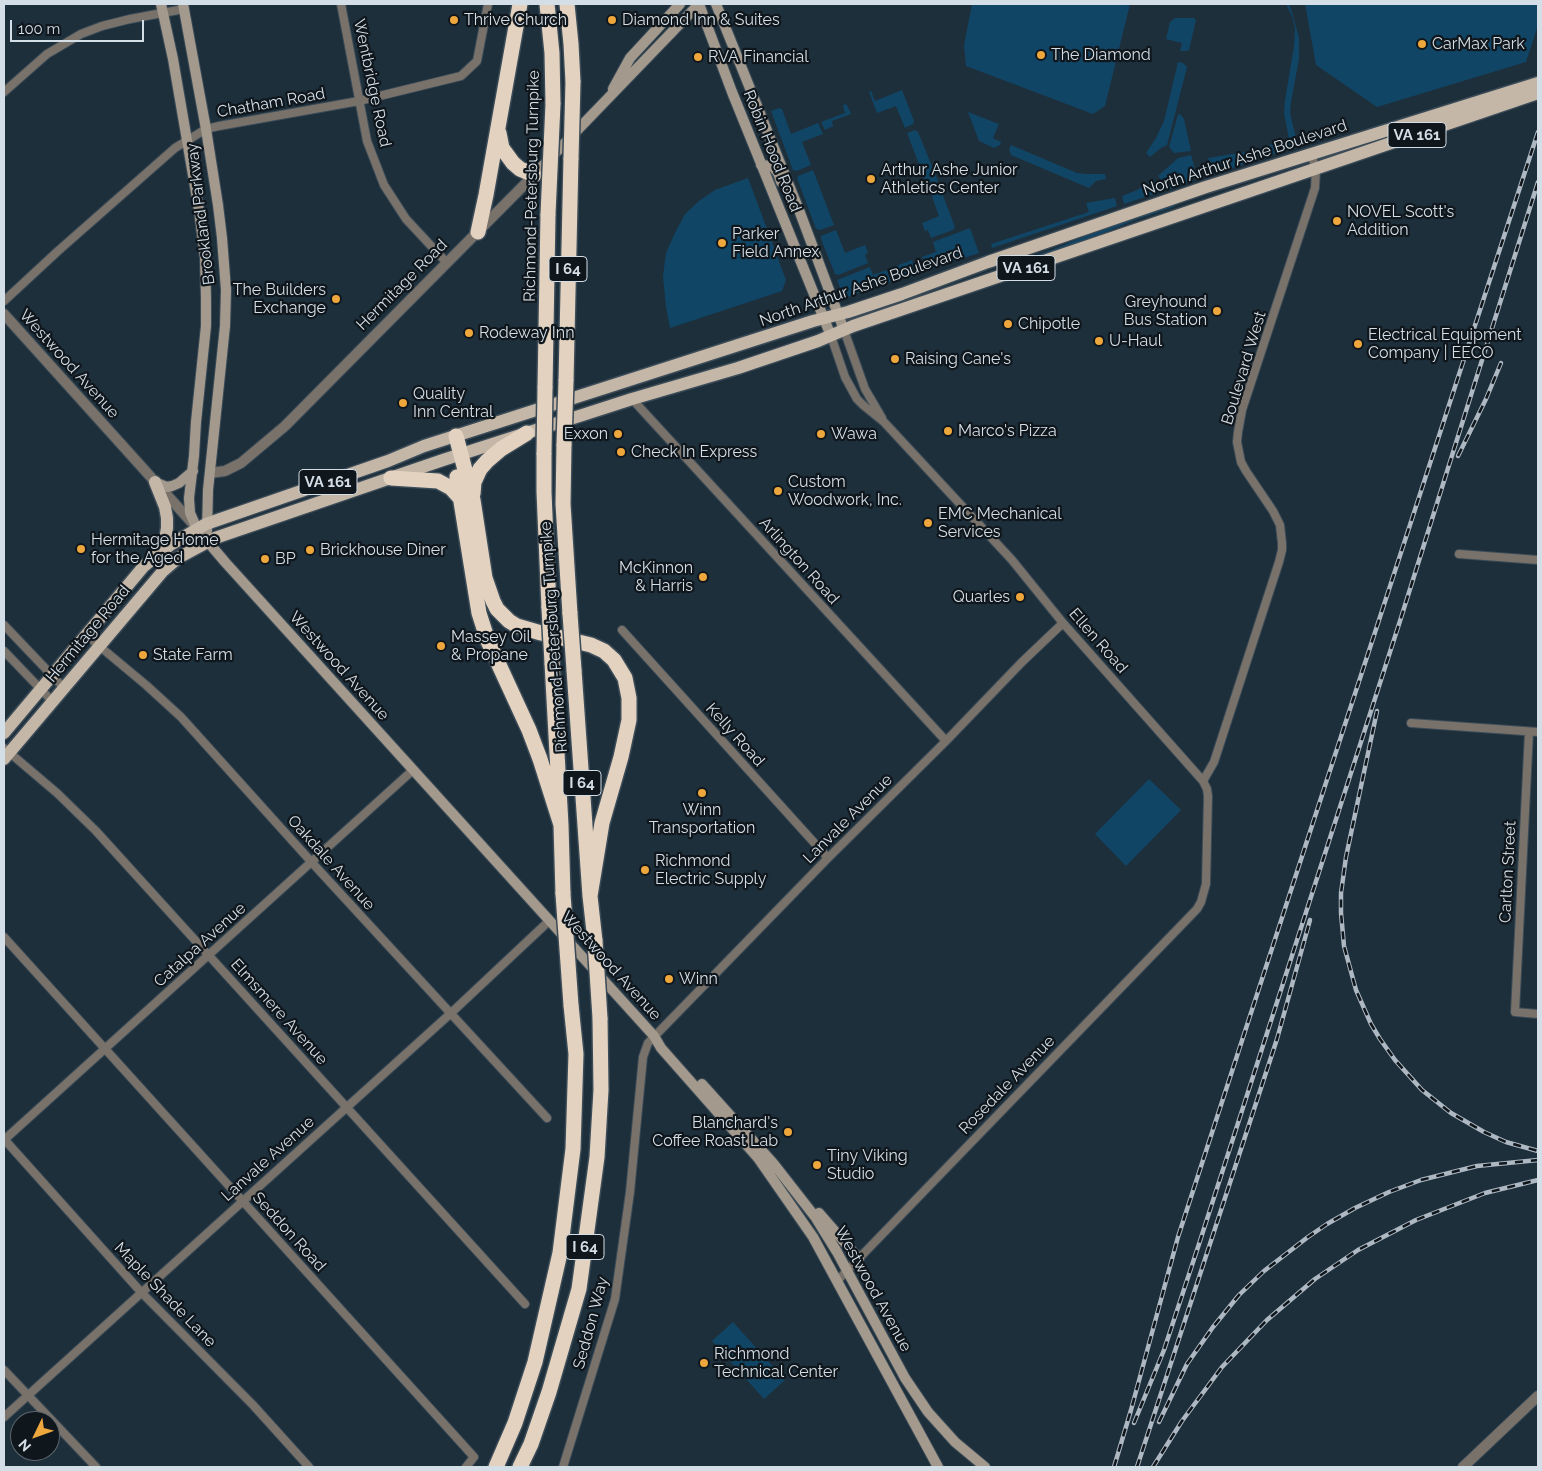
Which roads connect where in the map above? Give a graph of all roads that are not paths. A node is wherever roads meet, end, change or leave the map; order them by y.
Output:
1 (341, 4) edge
2 (488, 4) edge
3 (520, 4) edge
4 (547, 4) edge
5 (567, 4) edge
6 (680, 4) edge
7 (699, 4) edge
8 (716, 4) edge
9 (184, 6) edge
10 (162, 8) edge
11 (1538, 82) edge
12 (4, 92) edge
13 (1538, 93) edge
14 (1518, 95) junction
15 (359, 101) junction
16 (605, 103) junction
17 (499, 124) junction
18 (206, 129) junction
19 (187, 140) junction
20 (1311, 154) junction
21 (762, 165) junction
22 (1316, 169) junction
23 (534, 175) junction
24 (799, 210) junction
25 (478, 232) junction
26 (447, 263) junction
27 (4, 301) edge
28 (4, 314) edge
29 (838, 315) junction
30 (824, 318) junction
31 (844, 330) junction
32 (830, 336) junction
33 (719, 352) junction
34 (632, 399) junction
35 (884, 422) junction
36 (527, 433) junction
37 (452, 437) junction
38 (457, 456) junction
39 (192, 471) junction
40 (210, 474) junction
41 (391, 478) junction
42 (155, 482) junction
43 (467, 500) junction
44 (202, 526) junction
45 (208, 541) junction
46 (162, 550) junction
47 (1459, 554) dead end
48 (1538, 560) edge
49 (1063, 623) junction
50 (4, 625) edge
51 (622, 630) dead end
52 (86, 635) junction
53 (99, 646) junction
54 (4, 651) edge
55 (52, 675) junction
56 (64, 688) junction
57 (41, 689) junction
58 (52, 701) junction
59 (1412, 723) dead end
60 (1529, 732) junction
61 (1538, 732) edge
62 (4, 733) edge
63 (946, 741) junction
64 (5, 753) edge
65 (413, 770) junction
66 (1203, 781) junction
67 (561, 825) junction
68 (828, 858) junction
69 (312, 862) junction
70 (590, 896) junction
71 (549, 921) junction
72 (4, 936) edge
73 (208, 955) junction
74 (450, 1014) junction
75 (1538, 1014) edge
76 (654, 1036) junction
77 (106, 1048) junction
78 (346, 1107) junction
79 (547, 1118) dead end
80 (4, 1140) edge
81 (793, 1187) junction
82 (242, 1200) junction
83 (859, 1259) junction
84 (847, 1271) junction
85 (837, 1281) junction
86 (141, 1292) junction
87 (525, 1304) dead end
88 (4, 1370) edge
89 (28, 1395) junction
90 (1538, 1396) edge
91 (4, 1417) edge
92 (96, 1467) edge
93 (310, 1467) edge
94 (466, 1467) edge
95 (496, 1467) edge
96 (520, 1467) edge
97 (563, 1467) edge
98 (938, 1467) edge
99 (985, 1467) edge
100 (1463, 1467) edge

1 - 15 street, Wentbridge Road
2 - 15 street, Chatham Road
3 - 17 highway
4 - 67 highway, Richmond-Petersburg Turnpike / I 64, bridge
5 - 70 highway, Richmond-Petersburg Turnpike / I 64, bridge
6 - 16 main road, Hermitage Road
7 - 16 main road, Hermitage Road
7 - 21 main road, Robin Hood Road
8 - 24 main road, Robin Hood Road
9 - 10 street
9 - 18 main road, Brookland Parkway
10 - 12 street
10 - 19 main road, Brookland Parkway
11 - 14 main road, North Arthur Ashe Boulevard / VA 161
13 - 14 main road, North Arthur Ashe Boulevard / VA 161
14 - 20 main road, North Arthur Ashe Boulevard / VA 161
14 - 22 main road, North Arthur Ashe Boulevard / VA 161
15 - 18 street, Chatham Road
15 - 26 street, Wentbridge Road
16 - 23 main road, Hermitage Road
17 - 23 highway
17 - 25 highway
18 - 19 street, Chatham Road
18 - 40 main road, Brookland Parkway
19 - 27 street, Chatham Road
19 - 39 main road, Brookland Parkway
20 - 22 street, Boulevard West
20 - 29 main road, North Arthur Ashe Boulevard / VA 161
21 - 24 main road
21 - 30 main road, Robin Hood Road
22 - 31 main road, North Arthur Ashe Boulevard / VA 161
22 - 66 street, Boulevard West
23 - 25 street, Hermitage Road
24 - 29 main road, Robin Hood Road
25 - 26 street, Hermitage Road
26 - 40 street, Hermitage Road
28 - 42 street, Westwood Avenue
29 - 30 main road, North Arthur Ashe Boulevard / VA 161
29 - 31 main road, Robin Hood Road
30 - 32 main road, Robin Hood Road
30 - 33 main road, North Arthur Ashe Boulevard / VA 161
31 - 32 main road, North Arthur Ashe Boulevard / VA 161
31 - 35 street, Ellen Road
32 - 34 main road, North Arthur Ashe Boulevard / VA 161
32 - 35 street, Ellen Road
33 - 34 main road
33 - 37 main road, North Arthur Ashe Boulevard / VA 161
34 - 36 main road, North Arthur Ashe Boulevard / VA 161
34 - 63 street, Arlington Road
35 - 49 street, Ellen Road
36 - 38 main road, North Arthur Ashe Boulevard / VA 161
36 - 43 highway
37 - 38 highway
37 - 44 main road, North Arthur Ashe Boulevard / VA 161
38 - 41 main road, North Arthur Ashe Boulevard / VA 161
38 - 43 highway
39 - 42 main road
39 - 44 main road, Brookland Parkway
40 - 44 main road, Brookland Parkway
41 - 43 highway
41 - 45 main road, North Arthur Ashe Boulevard / VA 161
42 - 44 street, Westwood Avenue
42 - 46 main road
43 - 67 highway
43 - 70 highway
44 - 45 main road, Brookland Parkway
44 - 46 main road, Hermitage Road / VA 161
45 - 53 main road, Hermitage Road / VA 161
45 - 65 main road, Westwood Avenue
46 - 52 main road, Hermitage Road / VA 161
47 - 48 street
49 - 63 street, Lanvale Avenue
49 - 66 street, Ellen Road
50 - 55 street
51 - 68 street, Kelly Road
52 - 53 street, Oakdale Avenue
52 - 55 main road, Hermitage Road / VA 161
53 - 56 main road, Hermitage Road / VA 161
53 - 69 street, Oakdale Avenue
54 - 57 street
55 - 56 street
55 - 57 main road, Hermitage Road / VA 161
56 - 58 main road, Hermitage Road / VA 161
57 - 58 street
57 - 62 main road, Hermitage Road / VA 161
58 - 64 main road, Hermitage Road / VA 161
59 - 60 street
60 - 61 street
60 - 75 street, Carlton Street
63 - 68 street, Lanvale Avenue
64 - 73 street, Elmsmere Avenue
65 - 69 street, Catalpa Avenue
65 - 71 main road, Westwood Avenue
66 - 83 street, Rosedale Avenue
67 - 95 highway, Richmond-Petersburg Turnpike / I 64, bridge
68 - 76 street, Lanvale Avenue
69 - 73 street, Catalpa Avenue
69 - 74 street, Oakdale Avenue
70 - 96 highway, Richmond-Petersburg Turnpike / I 64, bridge
71 - 74 street, Lanvale Avenue
71 - 76 main road, Westwood Avenue
72 - 77 street, Seddon Road
73 - 77 street, Catalpa Avenue
73 - 78 street, Elmsmere Avenue
74 - 78 street, Lanvale Avenue
74 - 79 street, Oakdale Avenue
76 - 81 main road, Westwood Avenue
76 - 85 main road, Westwood Avenue
76 - 97 street, Seddon Way
77 - 80 street, Catalpa Avenue
77 - 82 street, Seddon Road
78 - 82 street, Lanvale Avenue
78 - 87 street, Elmsmere Avenue
80 - 86 street, Maple Shade Lane
81 - 83 main road
81 - 84 main road, Westwood Avenue
82 - 86 street, Lanvale Avenue
82 - 94 street, Seddon Road
83 - 84 street, Rosedale Avenue
84 - 85 street, Rosedale Avenue
84 - 99 main road, Westwood Avenue
85 - 98 main road, Westwood Avenue
86 - 89 street, Lanvale Avenue
86 - 93 street, Maple Shade Lane
88 - 89 street
89 - 91 street, Lanvale Avenue
89 - 92 street
90 - 100 street

